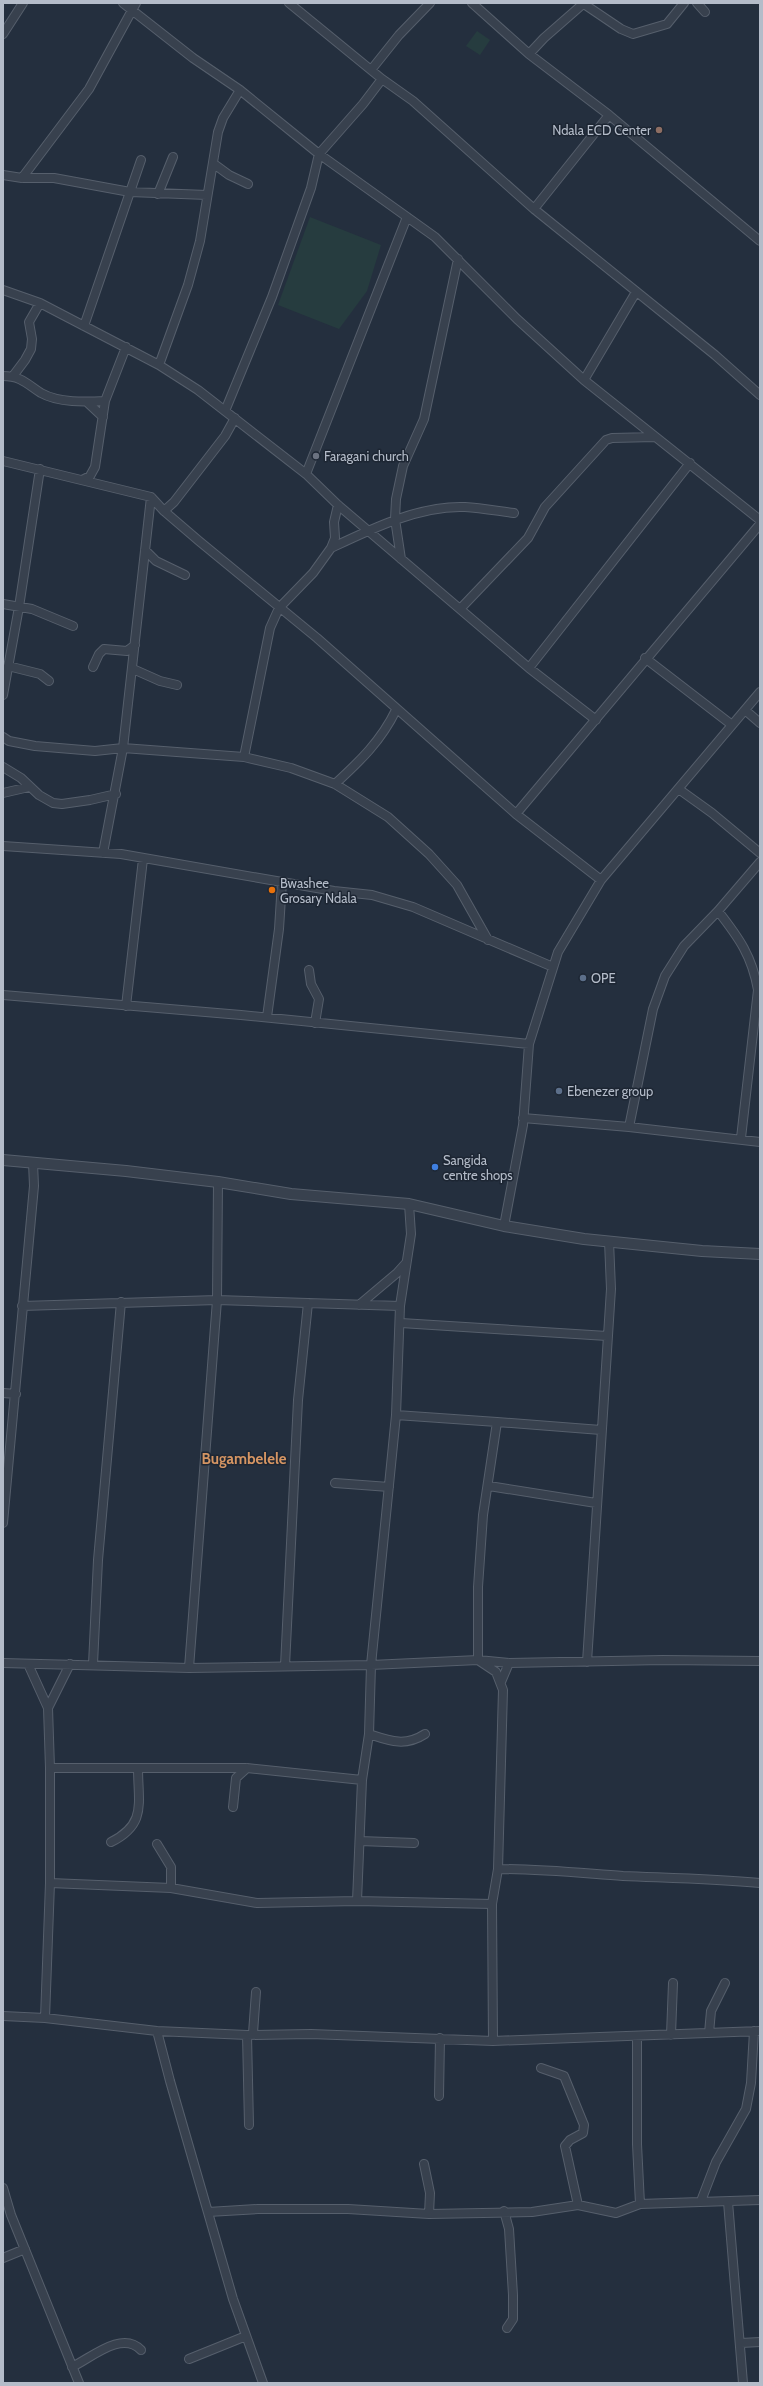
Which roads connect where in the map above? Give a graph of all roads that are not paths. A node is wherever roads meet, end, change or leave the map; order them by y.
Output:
1 (23, 3) edge
2 (123, 3) edge
3 (136, 3) edge
4 (289, 3) edge
5 (430, 3) edge
6 (472, 3) edge
7 (584, 3) edge
8 (684, 3) edge
9 (697, 3) edge
10 (131, 10) junction
11 (705, 12) dead end
12 (3, 34) edge
13 (529, 54) junction
14 (371, 70) junction
15 (382, 79) junction
16 (240, 90) junction
17 (610, 115) junction
18 (319, 154) junction
19 (173, 157) dead end
20 (141, 160) dead end
21 (214, 164) junction
22 (3, 174) edge
23 (22, 178) junction
24 (248, 184) dead end
25 (130, 192) junction
26 (158, 194) junction
27 (207, 195) junction
28 (534, 209) junction
29 (407, 217) junction
30 (760, 241) edge
31 (458, 259) junction
32 (3, 290) edge
33 (636, 292) junction
34 (40, 302) junction
35 (84, 326) junction
36 (126, 347) junction
37 (159, 365) junction
38 (3, 376) edge
39 (12, 376) junction
40 (584, 380) junction
41 (760, 395) edge
42 (105, 401) junction
43 (88, 402) junction
44 (225, 411) junction
45 (103, 417) junction
46 (236, 418) junction
47 (655, 437) junction
48 (3, 462) edge
49 (690, 463) junction
50 (40, 470) junction
51 (306, 474) junction
52 (82, 480) junction
53 (151, 496) junction
54 (338, 505) junction
55 (164, 511) junction
56 (514, 513) dead end
57 (395, 519) junction
58 (760, 520) edge
59 (760, 524) edge
60 (367, 531) junction
61 (331, 548) junction
62 (145, 550) junction
63 (401, 559) junction
64 (185, 575) dead end
65 (3, 604) edge
66 (19, 607) junction
67 (280, 608) junction
68 (461, 608) junction
69 (73, 626) dead end
70 (135, 645) junction
71 (645, 658) junction
72 (7, 662) edge
73 (93, 667) dead end
74 (529, 668) junction
75 (133, 669) junction
76 (48, 681) dead end
77 (177, 685) dead end
78 (3, 690) edge
79 (760, 692) edge
80 (396, 710) junction
81 (745, 710) junction
82 (596, 720) junction
83 (760, 723) edge
84 (732, 725) junction
85 (3, 737) edge
86 (123, 748) junction
87 (244, 757) junction
88 (3, 767) edge
89 (335, 784) junction
90 (29, 786) junction
91 (680, 790) junction
92 (3, 793) edge
93 (116, 794) junction
94 (516, 814) junction
95 (3, 846) edge
96 (103, 853) junction
97 (760, 854) edge
98 (144, 859) junction
99 (760, 862) edge
100 (601, 880) junction
101 (282, 882) junction
102 (718, 911) junction
103 (488, 940) junction
104 (553, 967) junction
105 (309, 970) dead end
106 (3, 995) edge
107 (126, 1006) junction
108 (267, 1017) junction
109 (315, 1023) junction
110 (529, 1044) junction
111 (523, 1118) junction
112 (629, 1127) junction
113 (741, 1138) junction
114 (760, 1142) edge
115 (3, 1160) edge
116 (33, 1163) junction
117 (218, 1182) junction
118 (409, 1204) junction
119 (504, 1226) junction
120 (609, 1241) junction
121 (760, 1254) edge
122 (406, 1262) junction
123 (217, 1300) junction
124 (121, 1302) junction
125 (308, 1303) junction
126 (359, 1305) junction
127 (22, 1306) junction
128 (400, 1306) junction
129 (401, 1324) junction
130 (608, 1336) junction
131 (3, 1393) edge
132 (16, 1394) junction
133 (396, 1415) junction
134 (497, 1422) junction
135 (601, 1430) junction
136 (335, 1483) dead end
137 (489, 1486) junction
138 (389, 1487) junction
139 (596, 1503) junction
140 (3, 1523) edge
141 (478, 1660) junction
142 (587, 1662) junction
143 (760, 1662) edge
144 (3, 1663) edge
145 (509, 1663) junction
146 (28, 1664) junction
147 (70, 1664) junction
148 (93, 1664) junction
149 (372, 1665) junction
150 (285, 1666) junction
151 (189, 1668) junction
152 (501, 1682) junction
153 (48, 1708) junction
154 (369, 1734) junction
155 (425, 1734) dead end
156 (50, 1768) junction
157 (138, 1768) junction
158 (247, 1768) junction
159 (362, 1780) junction
160 (233, 1808) dead end
161 (360, 1841) junction
162 (111, 1842) dead end
163 (414, 1843) dead end
164 (157, 1844) dead end
165 (498, 1869) junction
166 (50, 1883) junction
167 (760, 1883) edge
168 (171, 1888) junction
169 (357, 1901) junction
170 (492, 1904) junction
171 (725, 1983) dead end
172 (673, 1984) dead end
173 (256, 1992) dead end
174 (3, 2016) edge
175 (45, 2018) junction
176 (157, 2031) junction
177 (757, 2031) edge
178 (709, 2033) junction
179 (250, 2034) junction
180 (670, 2035) junction
181 (637, 2036) junction
182 (440, 2038) junction
183 (493, 2041) junction
184 (541, 2068) dead end
185 (439, 2096) dead end
186 (249, 2125) dead end
187 (424, 2164) dead end
188 (3, 2188) edge
189 (760, 2200) edge
190 (702, 2201) junction
191 (728, 2202) junction
192 (640, 2204) junction
193 (578, 2205) junction
194 (504, 2211) junction
195 (208, 2212) junction
196 (429, 2214) junction
197 (25, 2249) junction
198 (3, 2258) edge
199 (507, 2328) dead end
200 (246, 2336) junction
201 (760, 2342) edge
202 (741, 2343) junction
203 (140, 2350) dead end
204 (189, 2359) dead end
205 (72, 2367) junction
206 (79, 2383) edge
207 (263, 2383) edge
208 (743, 2383) edge

1 - 12 street
2 - 10 street
3 - 10 street
4 - 14 street
5 - 14 street
6 - 13 street
7 - 8 street
7 - 13 street
9 - 11 street
10 - 16 street
10 - 23 street
13 - 17 street
14 - 15 street
15 - 18 street
15 - 28 street
16 - 18 street
16 - 21 street
17 - 28 street
17 - 30 street
18 - 29 street
18 - 44 street
19 - 26 street
20 - 25 street
21 - 24 street
21 - 27 street
22 - 23 street
23 - 25 street
25 - 26 street
25 - 35 street
26 - 27 street
27 - 37 street
28 - 33 street
29 - 31 street
29 - 51 street
31 - 40 street
31 - 57 street
32 - 34 street
33 - 40 street
33 - 41 street
34 - 35 street
34 - 39 street
35 - 36 street
36 - 37 street
36 - 42 street
37 - 44 street
38 - 39 street
39 - 43 street
40 - 47 street
42 - 43 street
42 - 45 street
43 - 45 street
44 - 46 street
45 - 52 street
46 - 51 street
46 - 55 street
47 - 49 street
47 - 68 street
48 - 50 street
49 - 58 street
49 - 74 street
50 - 52 street
50 - 66 street
51 - 54 street
52 - 53 street
53 - 55 street
53 - 62 street
54 - 60 street
54 - 61 street
55 - 67 street
56 - 57 street
57 - 60 street
57 - 63 street
59 - 71 street
60 - 61 street
60 - 63 street
61 - 67 street
62 - 64 street
62 - 70 street
63 - 68 street
65 - 66 street
66 - 69 street
66 - 72 street
67 - 80 street
67 - 87 street
68 - 74 street
70 - 73 street
70 - 75 street
71 - 82 street
71 - 84 street
72 - 76 street
72 - 78 street
74 - 82 street
75 - 77 street
75 - 86 street
79 - 81 street
80 - 89 street
80 - 94 street
81 - 83 street
81 - 84 street
82 - 94 street
84 - 91 street
85 - 86 street
86 - 87 street
86 - 93 street
87 - 89 street
88 - 90 street
89 - 103 street
90 - 92 street
90 - 93 street
91 - 97 street
91 - 100 street
93 - 96 street
94 - 100 street
95 - 96 street
96 - 98 street
98 - 101 street
98 - 107 street
99 - 102 street
100 - 104 street
101 - 103 street
101 - 108 street
102 - 112 street
102 - 113 street
103 - 104 street
104 - 110 street
105 - 109 street
106 - 107 street
107 - 108 street
108 - 109 street
109 - 110 street
110 - 111 street
111 - 112 street
111 - 119 street
112 - 113 street
113 - 114 street
115 - 116 street
116 - 117 street
116 - 127 street
117 - 118 street
117 - 123 street
118 - 119 street
118 - 122 street
119 - 120 street
120 - 121 street
120 - 130 street
122 - 126 street
122 - 128 street
123 - 124 street
123 - 125 street
123 - 151 street
124 - 127 street
124 - 148 street
125 - 126 street
125 - 150 street
126 - 128 street
127 - 132 street
128 - 129 street
129 - 130 street
129 - 133 street
130 - 135 street
131 - 132 street
132 - 140 street
133 - 134 street
133 - 138 street
134 - 135 street
134 - 137 street
135 - 139 street
136 - 138 street
137 - 139 street
137 - 141 street
138 - 149 street
139 - 142 street
141 - 145 street
141 - 149 street
141 - 152 street
142 - 143 street
142 - 145 street
144 - 146 street
145 - 152 street
146 - 147 street
146 - 153 street
147 - 148 street
147 - 153 street
148 - 151 street
149 - 150 street
149 - 154 street
150 - 151 street
152 - 165 street
153 - 156 street
154 - 155 street
154 - 159 street
156 - 157 street
156 - 166 street
157 - 158 street
157 - 162 street
158 - 159 street
158 - 160 street
159 - 161 street
161 - 163 street
161 - 169 street
164 - 168 street
165 - 167 street
165 - 170 street
166 - 168 street
166 - 175 street
168 - 169 street
169 - 170 street
170 - 183 street
171 - 178 street
172 - 180 street
173 - 179 street
174 - 175 street
175 - 176 street
176 - 179 street
176 - 195 street
177 - 178 street
177 - 190 street
178 - 180 street
179 - 182 street
179 - 186 street
180 - 181 street
181 - 183 street
181 - 192 street
182 - 183 street
182 - 185 street
184 - 193 street
187 - 196 street
188 - 197 street
189 - 191 street
190 - 191 street
190 - 192 street
191 - 202 street
192 - 193 street
193 - 194 street
194 - 196 street
194 - 199 street
195 - 196 street
195 - 200 street
197 - 198 street
197 - 205 street
200 - 204 street
200 - 207 street
201 - 202 street
202 - 208 street
203 - 205 street
205 - 206 street

